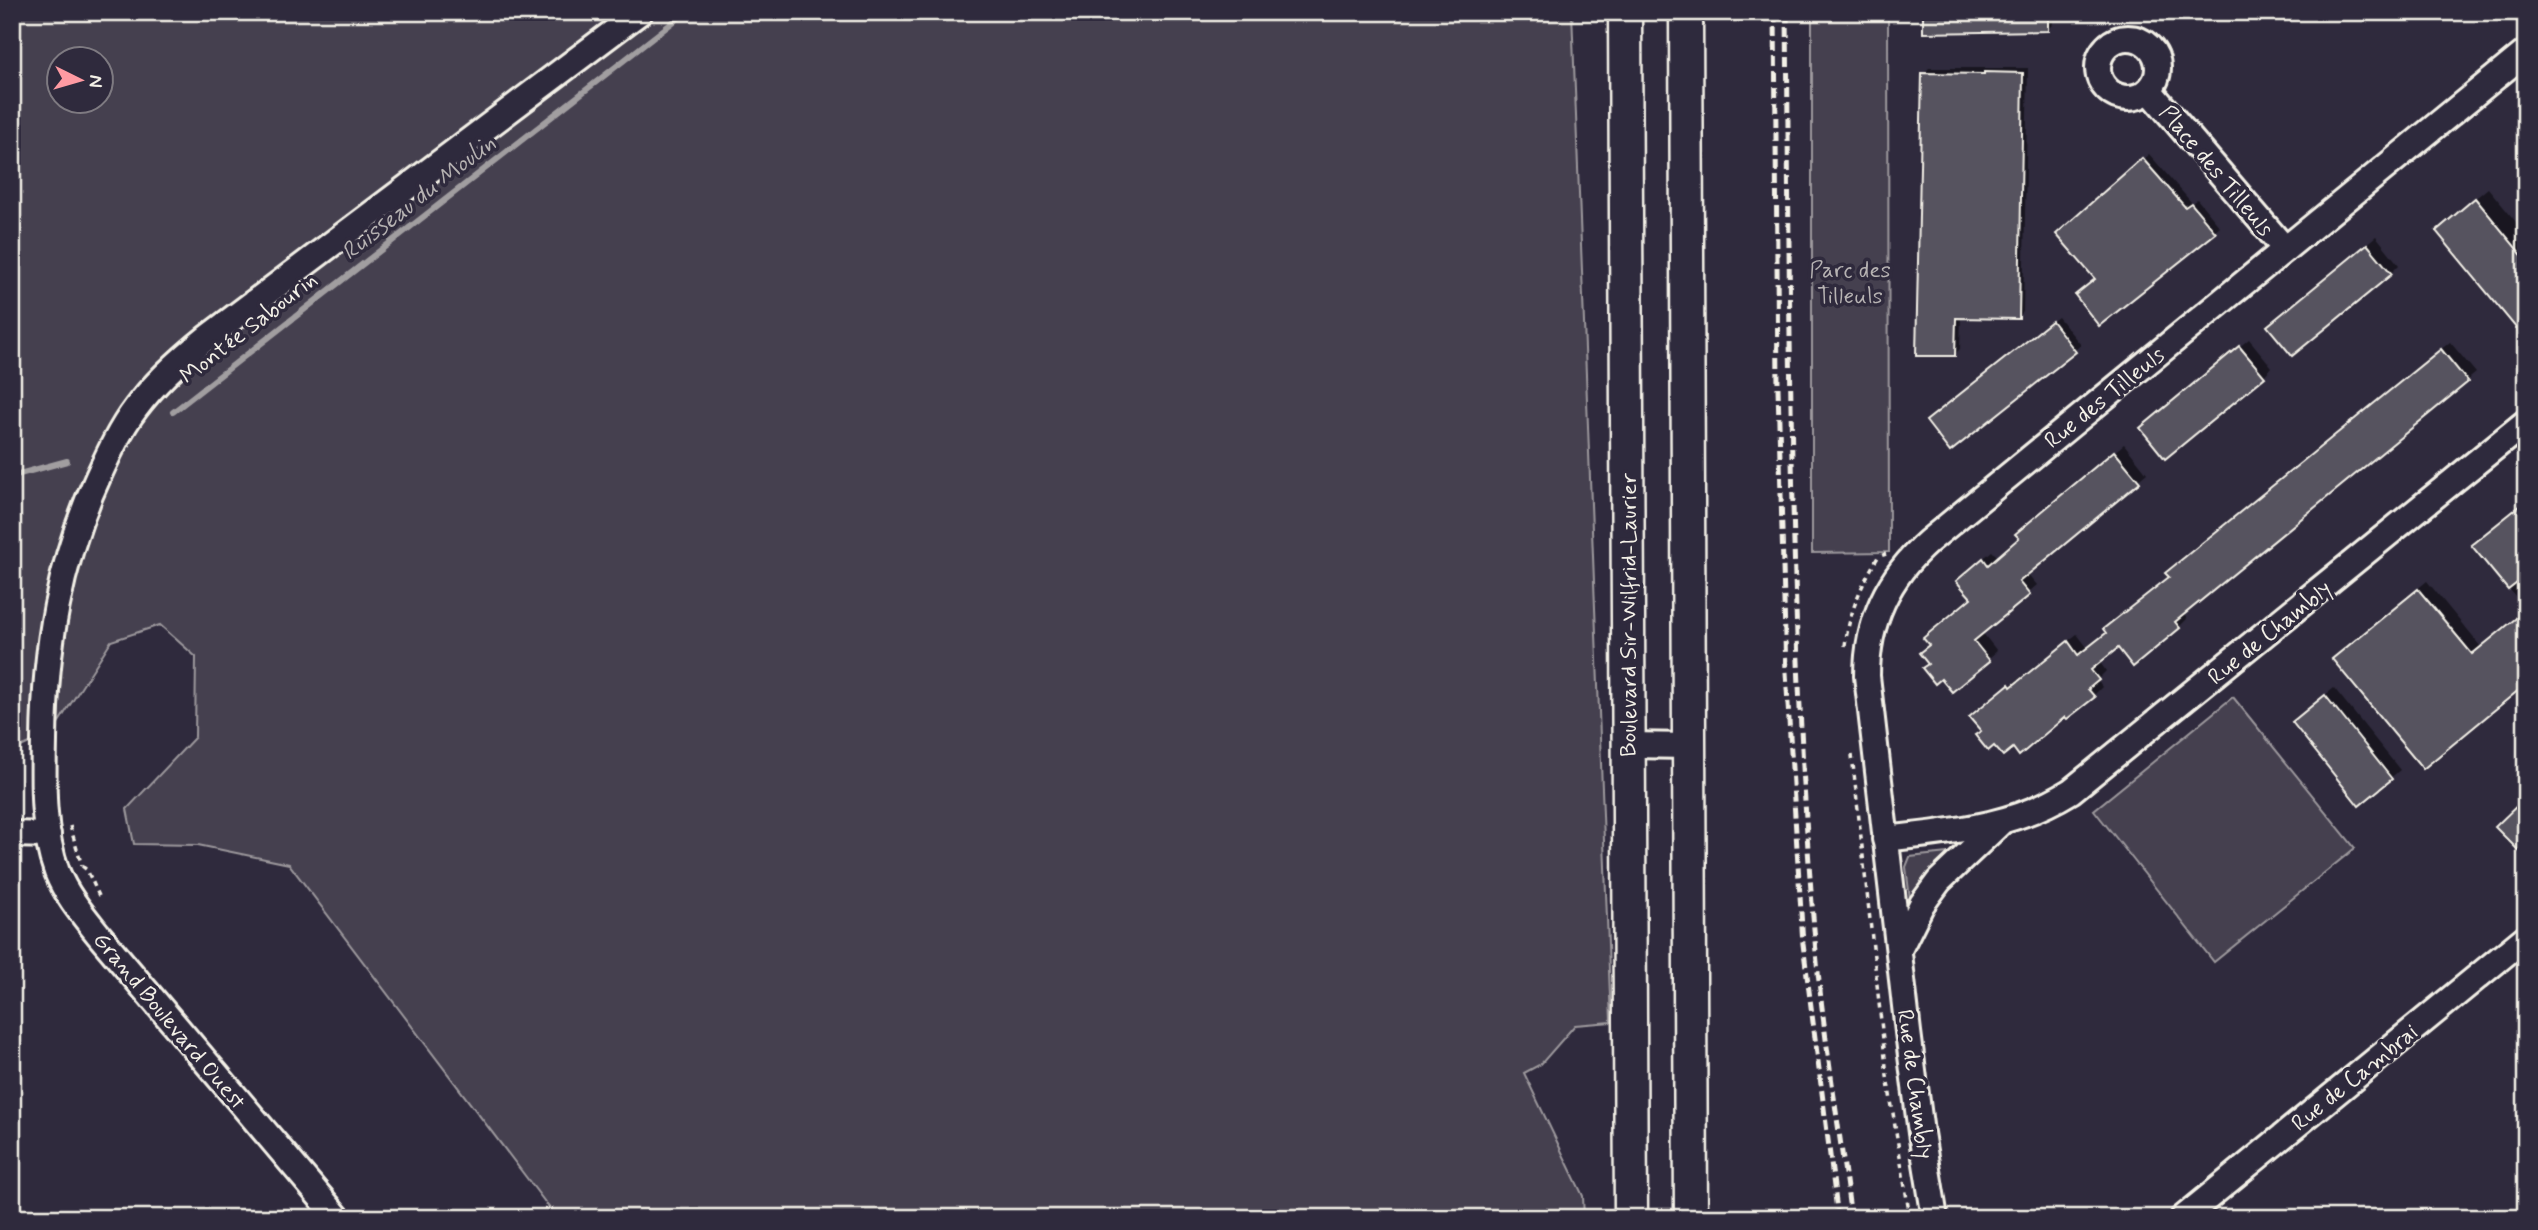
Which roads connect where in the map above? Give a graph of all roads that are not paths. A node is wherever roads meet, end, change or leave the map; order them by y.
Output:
1 (640, 12) edge
2 (1625, 12) edge
3 (1686, 12) edge
4 (2526, 52) edge
5 (2150, 90) dead end
6 (2284, 249) junction
7 (2526, 422) edge
8 (1629, 745) junction
9 (1689, 746) junction
10 (2000, 823) junction
11 (12, 834) edge
12 (48, 835) junction
13 (1885, 839) junction
14 (2526, 937) edge
15 (1899, 950) junction
16 (338, 1218) edge
17 (1631, 1218) edge
18 (1691, 1218) edge
19 (1935, 1218) edge
20 (2183, 1218) edge

1 - 12 street, Montée Sabourin
2 - 8 main road, Boulevard Sir-Wilfrid-Laurier
3 - 9 main road
4 - 6 street, Rue des Tilleuls
5 - 6 street, Place des Tilleuls
6 - 13 street, Rue des Tilleuls
7 - 10 street, Rue de Chambly
8 - 9 street
8 - 17 main road, Boulevard Sir-Wilfrid-Laurier
9 - 18 main road
10 - 13 street, Rue de Chambly
10 - 15 street, Rue de Chambly
11 - 12 street
12 - 16 street, Grand Boulevard Ouest
13 - 15 street, Rue de Chambly
14 - 20 street, Rue de Cambrai
15 - 19 street, Rue de Chambly

